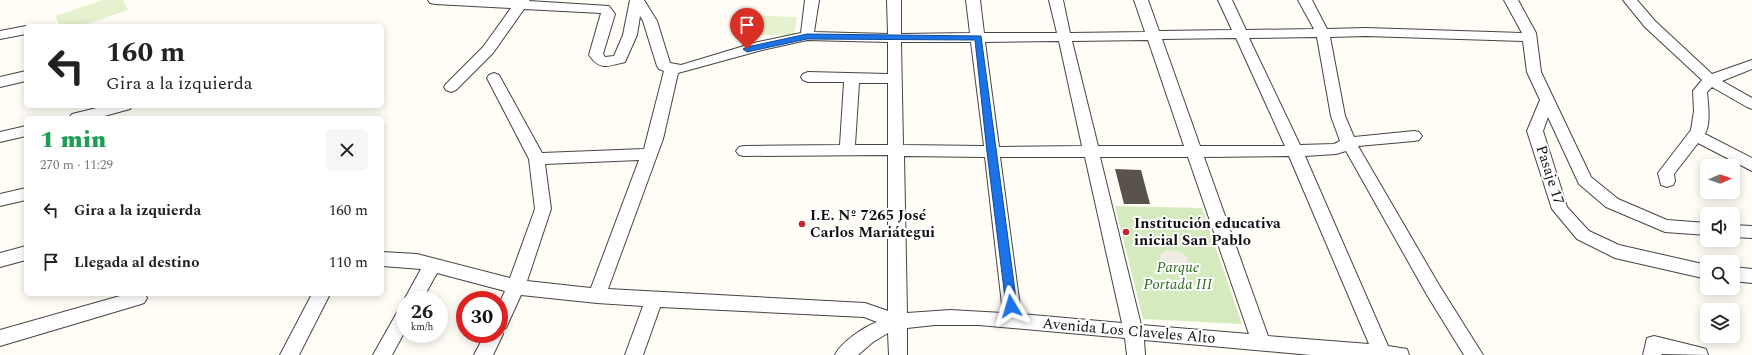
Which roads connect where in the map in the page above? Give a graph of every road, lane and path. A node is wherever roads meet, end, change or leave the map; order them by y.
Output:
1 (435, 0) edge
2 (637, 0) edge
3 (812, 0) edge
4 (894, 0) edge
5 (973, 0) edge
6 (1056, 0) edge
7 (1141, 0) edge
8 (1225, 0) edge
9 (1306, 0) edge
10 (1511, 0) edge
11 (1630, 0) edge
12 (486, 2) edge
13 (521, 3) edge
14 (24, 30) edge
15 (1323, 33) junction
16 (1241, 34) junction
17 (0, 35) edge
18 (807, 36) junction
19 (1152, 36) junction
20 (1065, 37) junction
21 (895, 38) junction
22 (979, 38) junction
23 (1530, 38) junction
24 (1752, 64) edge
25 (672, 70) junction
26 (24, 76) edge
27 (808, 77) dead end
28 (494, 78) dead end
29 (852, 78) junction
30 (894, 79) junction
31 (1710, 80) junction
32 (0, 82) edge
33 (451, 87) dead end
34 (1547, 100) junction
35 (1752, 104) edge
36 (117, 108) edge
37 (85, 116) edge
38 (24, 131) edge
39 (1414, 136) dead end
40 (1696, 136) junction
41 (0, 137) edge
42 (1349, 142) junction
43 (847, 150) junction
44 (894, 150) junction
45 (744, 151) dead end
46 (1193, 151) junction
47 (1295, 151) junction
48 (991, 152) junction
49 (1091, 152) junction
50 (650, 154) junction
51 (537, 159) junction
52 (1752, 165) edge
53 (1667, 181) dead end
54 (24, 194) edge
55 (0, 200) edge
56 (1700, 228) edge
57 (1740, 231) edge
58 (1752, 232) edge
59 (24, 254) edge
60 (384, 259) edge
61 (0, 260) edge
62 (432, 265) junction
63 (1700, 270) edge
64 (1740, 275) edge
65 (1752, 276) edge
66 (516, 287) junction
67 (418, 291) edge
68 (320, 296) edge
69 (597, 296) junction
70 (138, 298) dead end
71 (654, 299) junction
72 (508, 304) edge
73 (1014, 321) junction
74 (898, 322) junction
75 (396, 330) edge
76 (1133, 331) junction
77 (0, 338) edge
78 (1261, 342) junction
79 (489, 343) edge
80 (1391, 354) edge
81 (289, 355) edge
82 (382, 355) edge
83 (483, 355) edge
84 (634, 355) edge
85 (844, 355) edge
86 (898, 355) edge
87 (1136, 355) edge
88 (1474, 355) edge
89 (1652, 355) edge
90 (1699, 355) edge

1 - 12 street
2 - 13 street
2 - 25 street
3 - 18 street
4 - 21 street
5 - 22 street
6 - 20 street
7 - 19 street
8 - 16 street
9 - 15 street
10 - 23 street
11 - 31 street
12 - 13 street
13 - 33 street
14 - 17 street
15 - 16 street
15 - 23 street
15 - 42 street
16 - 19 street
16 - 47 street
18 - 21 street
18 - 25 street
19 - 20 street
19 - 46 street
20 - 22 street
20 - 49 street
21 - 22 street
21 - 30 street
22 - 48 street
23 - 34 street
24 - 31 street
25 - 50 street
26 - 32 street
27 - 29 street
28 - 51 street
29 - 30 street
29 - 43 street
30 - 44 street
31 - 35 street
31 - 40 street
34 - 56 street
34 - 63 street, Pasaje 17
36 - 37 street
38 - 41 street
39 - 42 street
40 - 52 street
40 - 53 street
42 - 47 street
42 - 88 street
43 - 44 street
43 - 45 street
44 - 48 street
44 - 74 street
46 - 47 street
46 - 49 street
46 - 78 street
47 - 80 street
48 - 49 street
48 - 73 street
49 - 76 street
50 - 51 street
50 - 69 street
51 - 66 street
54 - 55 street
57 - 58 street
59 - 61 street
60 - 62 street
62 - 66 street
62 - 67 street
64 - 65 street
66 - 69 street
66 - 72 street
68 - 81 street
69 - 71 street
70 - 77 street
71 - 74 street
71 - 84 street
73 - 74 street, Avenida Los Claveles Alto
73 - 76 street, Avenida Los Claveles Alto
74 - 85 street, Avenida Los Claveles Alto
74 - 86 street
75 - 82 street
76 - 78 street, Avenida Los Claveles Alto
76 - 87 street
78 - 80 street, Avenida Los Claveles Alto
79 - 83 street
89 - 90 street

